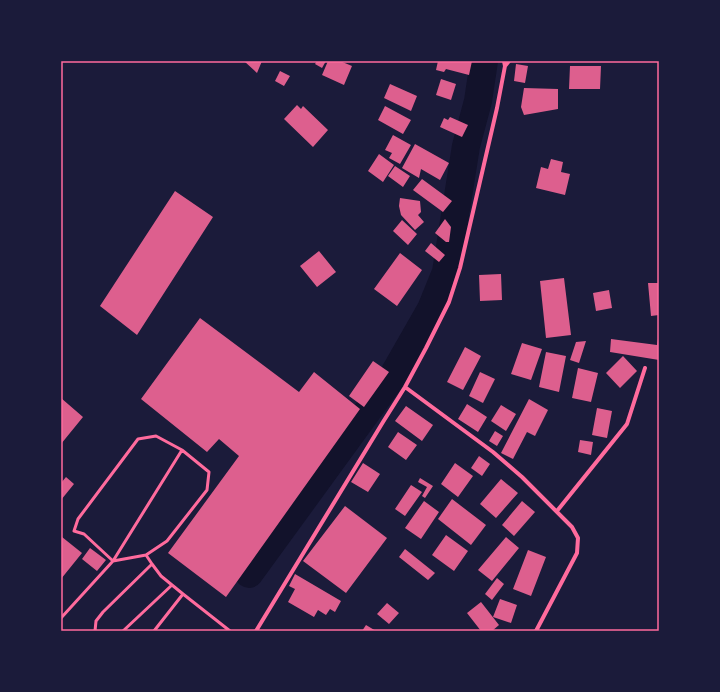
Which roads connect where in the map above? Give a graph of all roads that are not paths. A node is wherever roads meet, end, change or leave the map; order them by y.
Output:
1 (509, 61) edge
2 (504, 63) edge
3 (645, 368) dead end
4 (405, 387) junction
5 (182, 450) junction
6 (556, 511) junction
7 (146, 555) junction
8 (113, 561) junction
9 (152, 564) junction
10 (172, 585) junction
11 (183, 594) junction
12 (61, 618) edge
13 (95, 631) edge
14 (123, 631) edge
15 (154, 631) edge
16 (230, 631) edge
17 (256, 631) edge
18 (536, 631) edge

1 - 2 street
2 - 4 street
3 - 6 street
4 - 6 street
4 - 17 street
5 - 7 lane
5 - 8 lane
5 - 8 lane
6 - 18 street
7 - 8 lane
7 - 9 lane
8 - 12 lane
9 - 10 lane
9 - 13 lane
10 - 11 lane
10 - 14 lane
11 - 15 lane
11 - 16 lane

